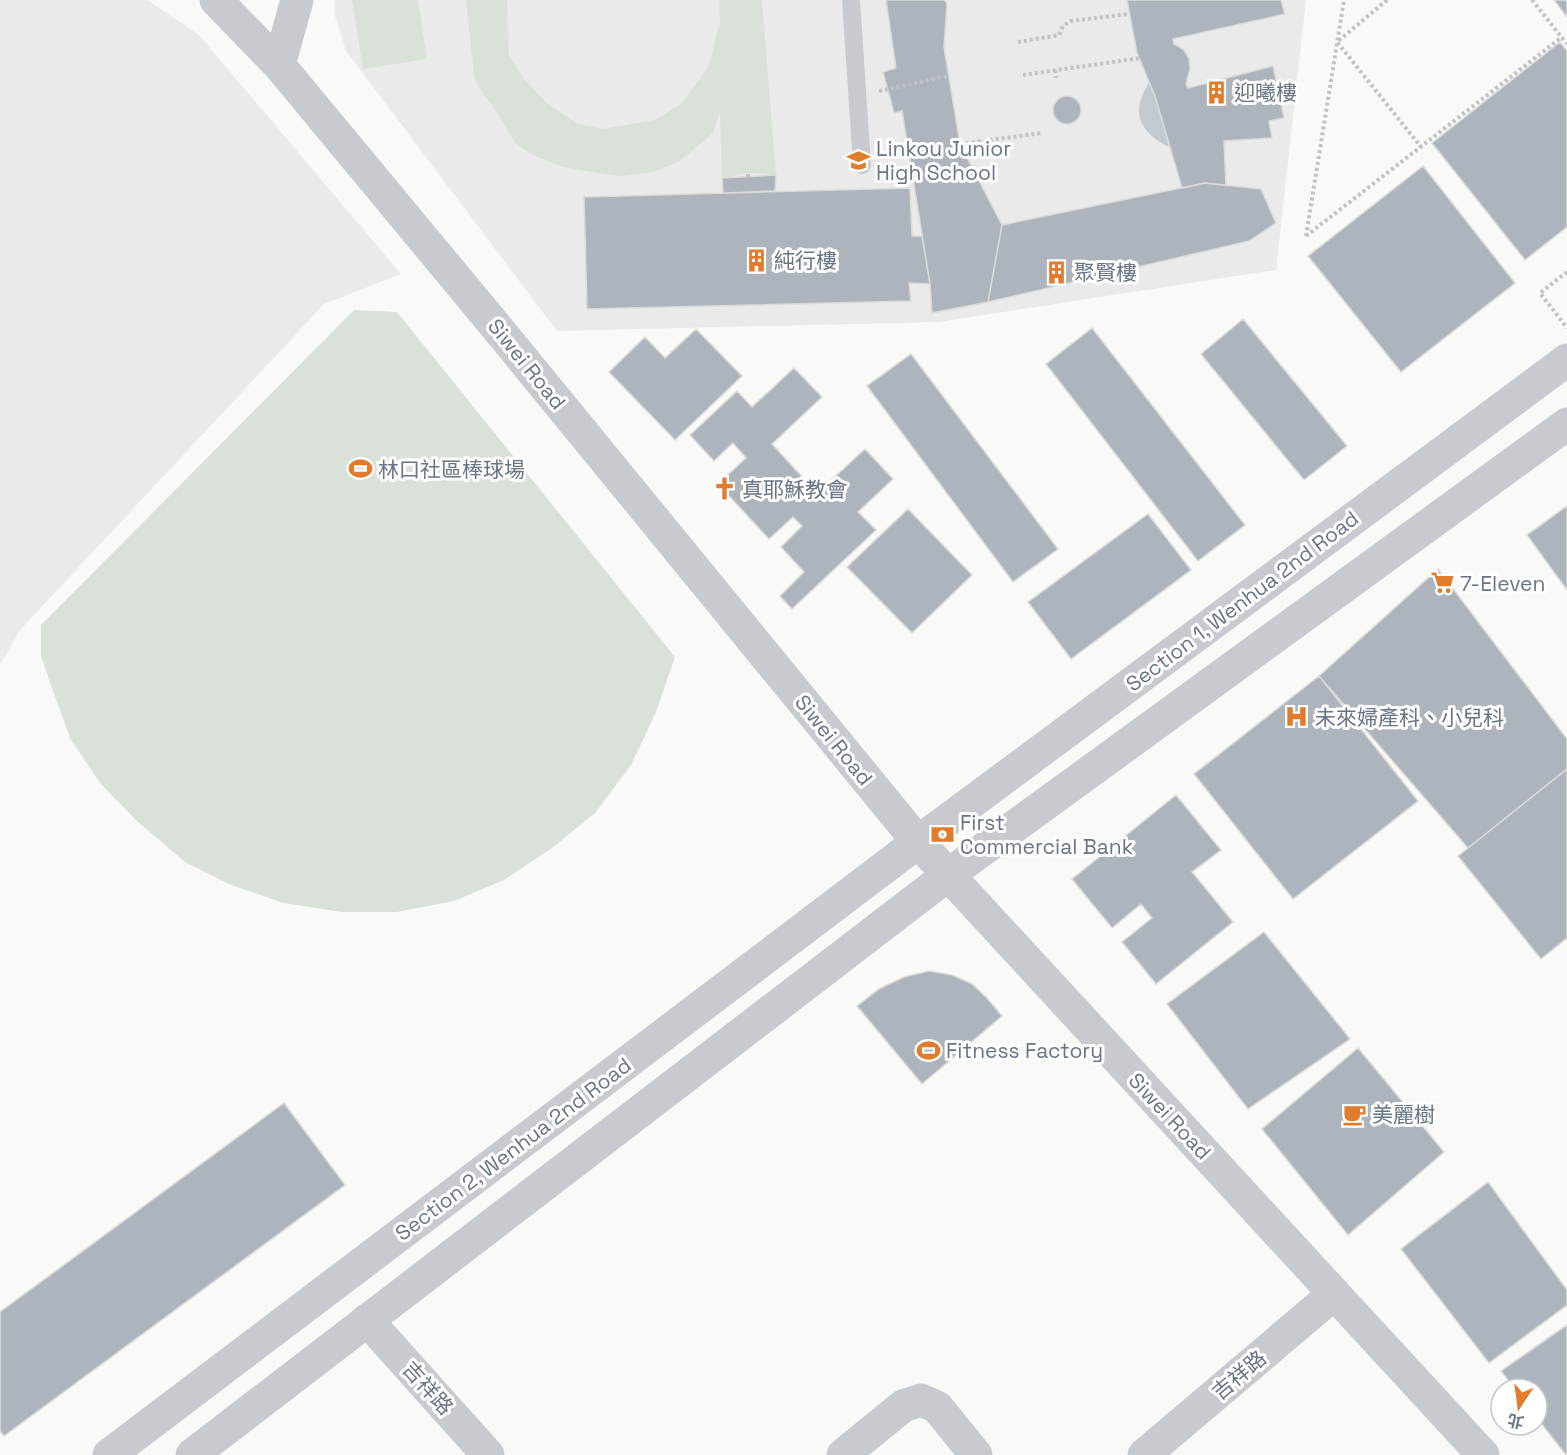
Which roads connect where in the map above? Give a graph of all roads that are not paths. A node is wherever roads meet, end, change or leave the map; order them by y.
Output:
1 (216, 0) edge
2 (297, 0) edge
3 (851, 0) edge
4 (279, 65) junction
5 (862, 165) dead end
6 (1567, 360) edge
7 (1567, 424) edge
8 (918, 842) junction
9 (948, 875) junction
10 (1334, 1294) junction
11 (368, 1320) junction
12 (109, 1455) edge
13 (192, 1455) edge
14 (488, 1455) edge
15 (843, 1455) edge
16 (976, 1455) edge
17 (1144, 1455) edge
18 (1482, 1455) edge

1 - 4 street, Siwei Road
2 - 4 street
3 - 5 lane
4 - 8 street, Siwei Road
6 - 8 street, Section 1, Wenhua 2nd Road
7 - 9 street
8 - 9 street, Siwei Road
8 - 12 street, Section 2, Wenhua 2nd Road
9 - 10 street, Siwei Road
9 - 11 street
10 - 17 street, 吉祥路
10 - 18 street, Siwei Road
11 - 13 street
11 - 14 street, 吉祥路
15 - 16 street

